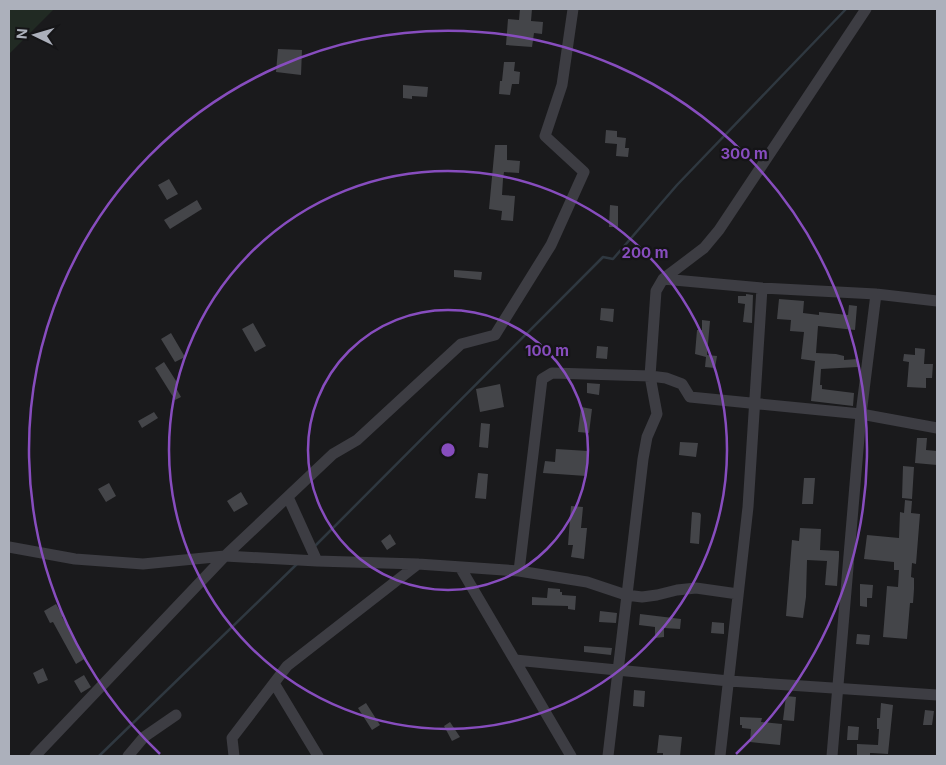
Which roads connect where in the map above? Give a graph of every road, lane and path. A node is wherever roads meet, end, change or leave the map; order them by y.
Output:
1 (572, 9) edge
2 (866, 9) edge
3 (663, 279) junction
4 (762, 288) junction
5 (876, 294) junction
6 (937, 301) edge
7 (650, 376) junction
8 (755, 405) junction
9 (861, 414) junction
10 (937, 428) edge
11 (288, 497) junction
12 (9, 547) edge
13 (225, 556) junction
14 (317, 561) junction
15 (418, 564) junction
16 (460, 567) junction
17 (519, 571) junction
18 (738, 594) junction
19 (626, 595) junction
20 (515, 660) junction
21 (618, 670) junction
22 (729, 681) junction
23 (274, 683) junction
24 (837, 688) junction
25 (937, 695) edge
26 (176, 715) dead end
27 (35, 756) edge
28 (128, 756) edge
29 (234, 756) edge
30 (318, 756) edge
31 (572, 756) edge
32 (608, 756) edge
33 (720, 756) edge
34 (832, 756) edge

1 - 11 street
2 - 3 street
3 - 4 street
3 - 7 street
4 - 5 street
4 - 8 street
5 - 6 street
5 - 9 street
7 - 8 street
7 - 17 street
7 - 19 street
8 - 9 street
8 - 18 street
9 - 10 street
9 - 24 street
11 - 13 street
11 - 14 street
12 - 13 street
13 - 14 street
13 - 27 street
14 - 15 street
15 - 16 street
15 - 23 street
16 - 17 street
16 - 20 street
17 - 19 street
18 - 19 street
18 - 22 street
19 - 21 street
20 - 21 street
20 - 31 street
21 - 22 street
21 - 32 street
22 - 24 street
22 - 33 street
23 - 29 street
23 - 30 street
24 - 25 street
24 - 34 street
26 - 28 street

